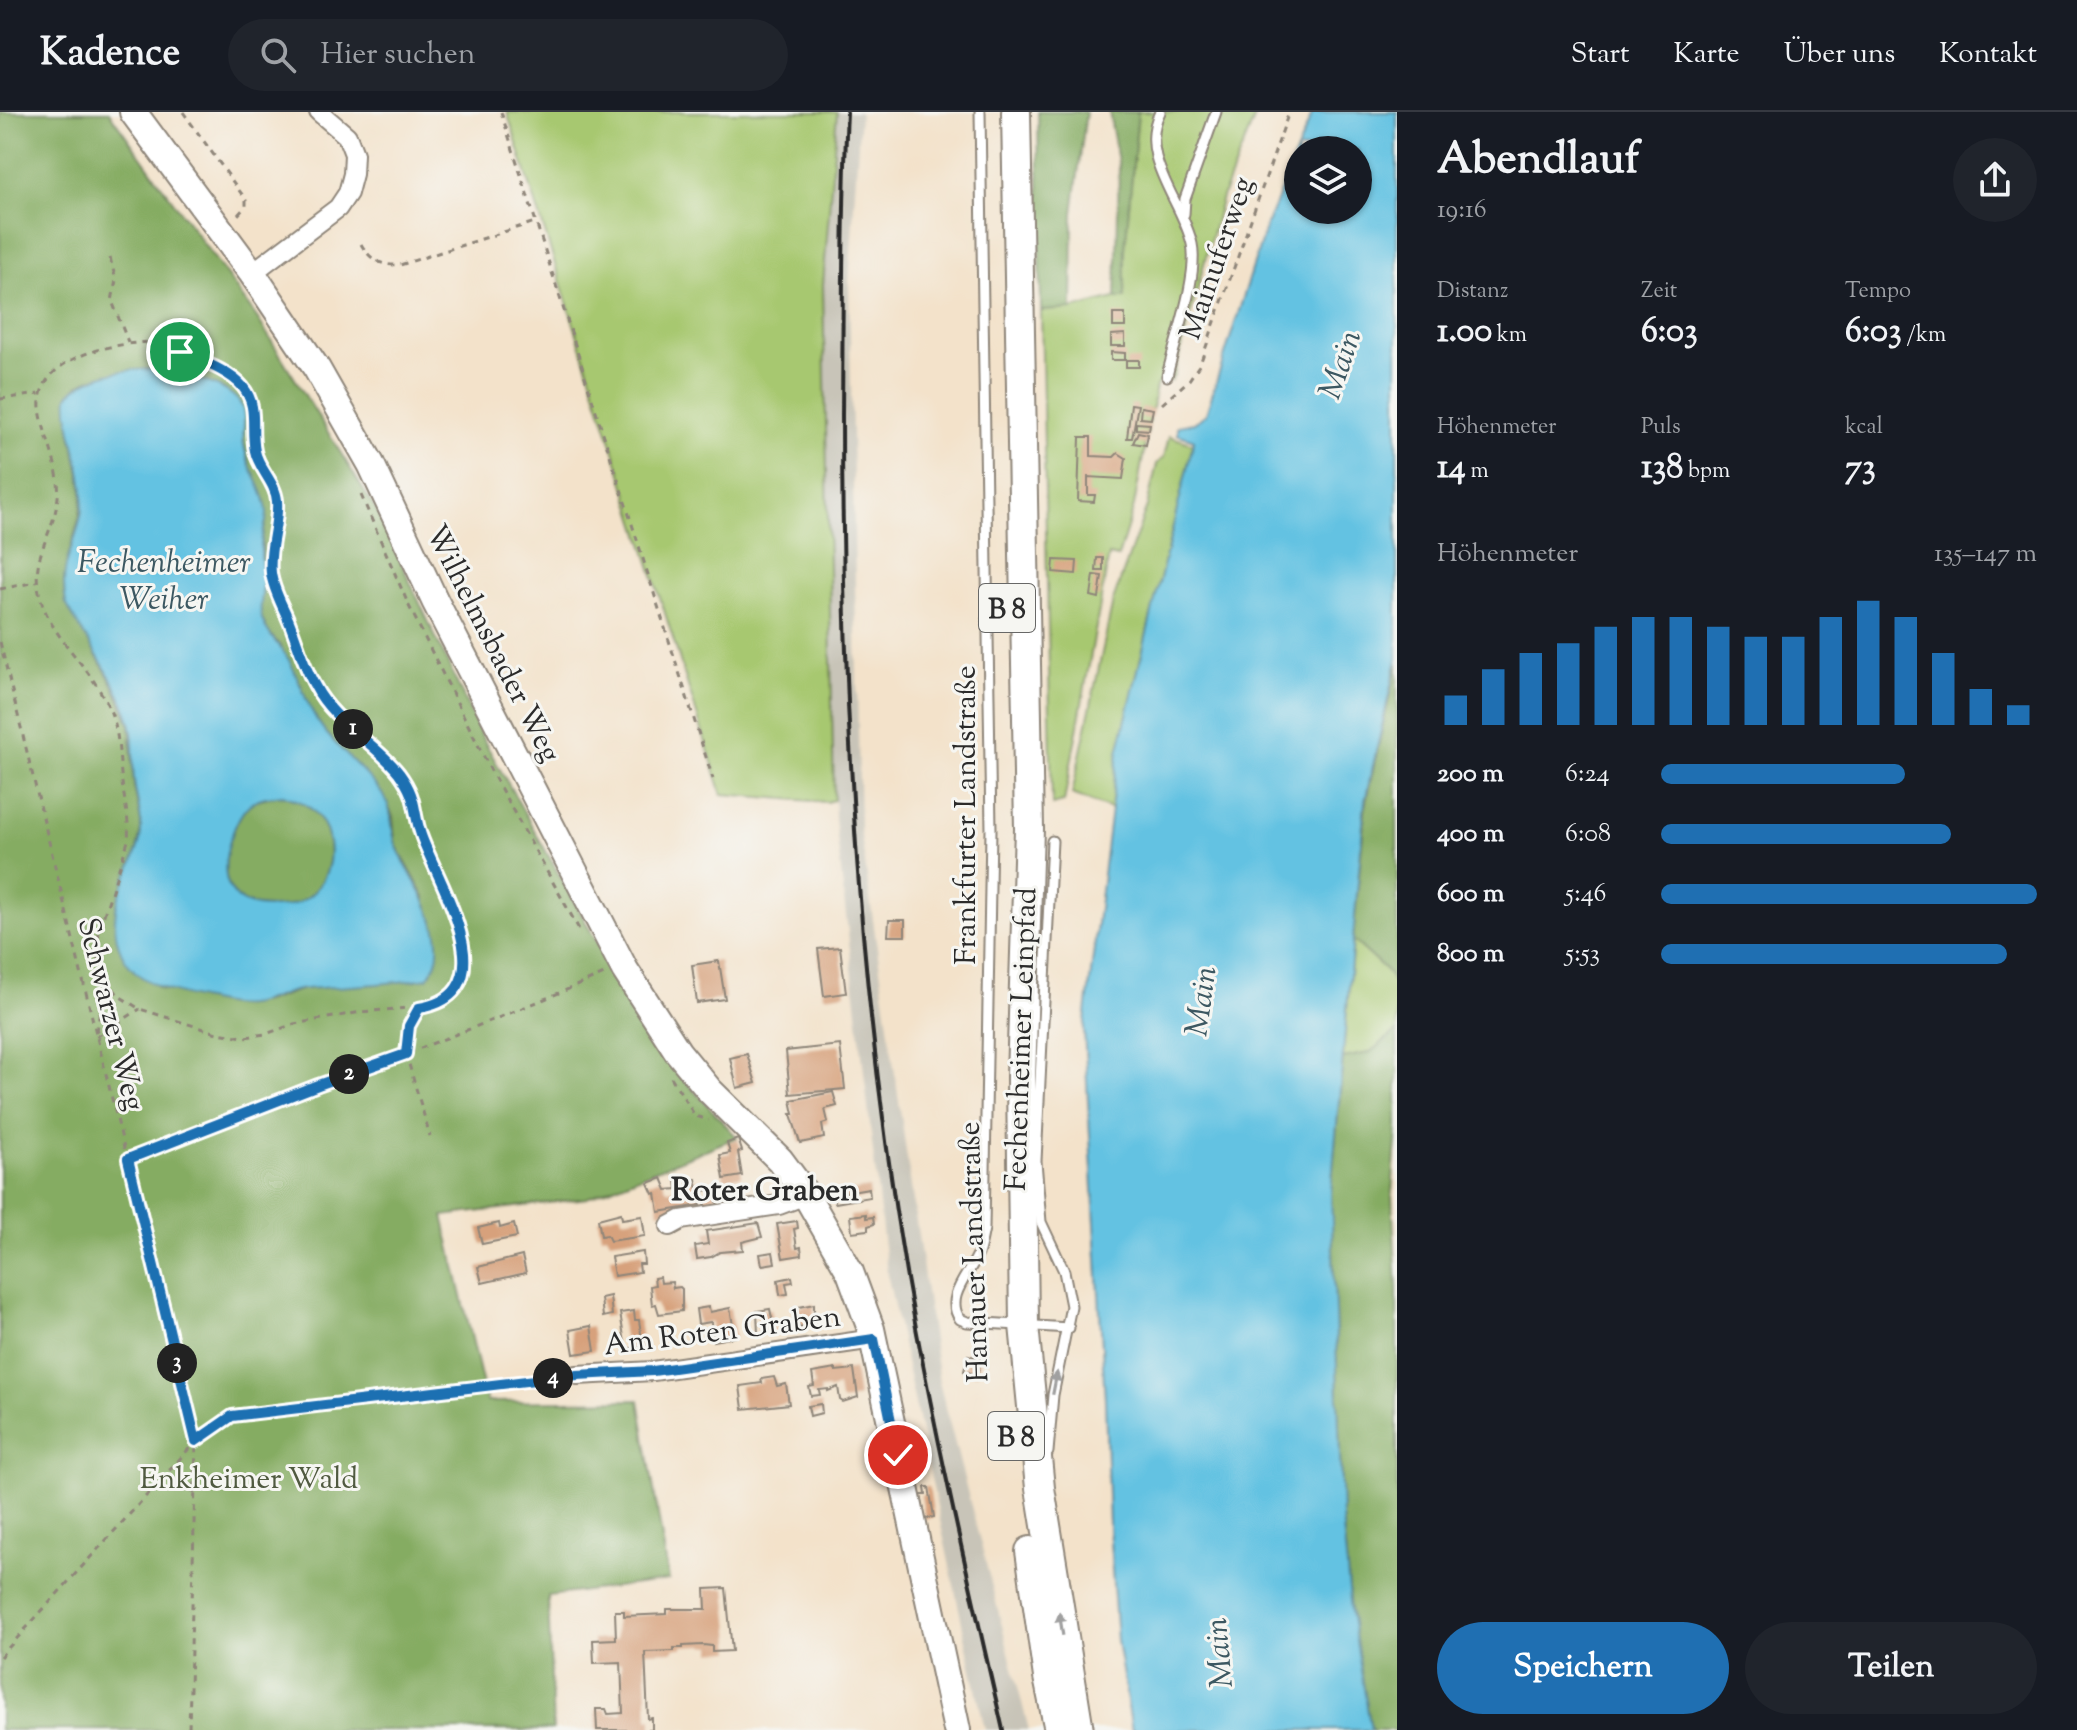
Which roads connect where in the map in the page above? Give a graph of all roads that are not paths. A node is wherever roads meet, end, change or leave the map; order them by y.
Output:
1 (133, 112) edge
2 (319, 112) edge
3 (980, 112) edge
4 (998, 112) edge
5 (1016, 112) edge
6 (1160, 112) edge
7 (1216, 112) edge
8 (1184, 217) junction
9 (252, 273) junction
10 (1167, 376) dead end
11 (1052, 841) dead end
12 (806, 1195) junction
13 (670, 1226) dead end
14 (1015, 1324) junction
15 (1069, 1328) junction
16 (874, 1339) junction
17 (577, 1375) road end
18 (1040, 1488) junction
19 (1048, 1677) junction
20 (957, 1730) edge
21 (1048, 1730) edge
22 (1059, 1730) edge
23 (1082, 1730) edge

1 - 9 street, Wilhelmsbader Weg
2 - 9 street
3 - 14 lane, Frankfurter Landstraße
4 - 14 main road, Hanauer Landstraße / B 8
5 - 14 main road, B 8
6 - 8 lane
7 - 8 lane
8 - 10 lane
9 - 12 street, Wilhelmsbader Weg
11 - 15 lane, Fechenheimer Leinpfad
12 - 13 street
12 - 16 street, Wilhelmsbader Weg
14 - 15 lane
14 - 18 main road, Hanauer Landstraße / B 8
14 - 19 main road, Hanauer Landstraße / B 8
18 -> 15 lane, Fechenheimer Leinpfad
16 - 17 street, Am Roten Graben
16 - 20 street, Wilhelmsbader Weg
23 -> 18 main road, Hanauer Landstraße / B 8
19 - 21 main road
19 - 22 main road, Hanauer Landstraße / B 8

